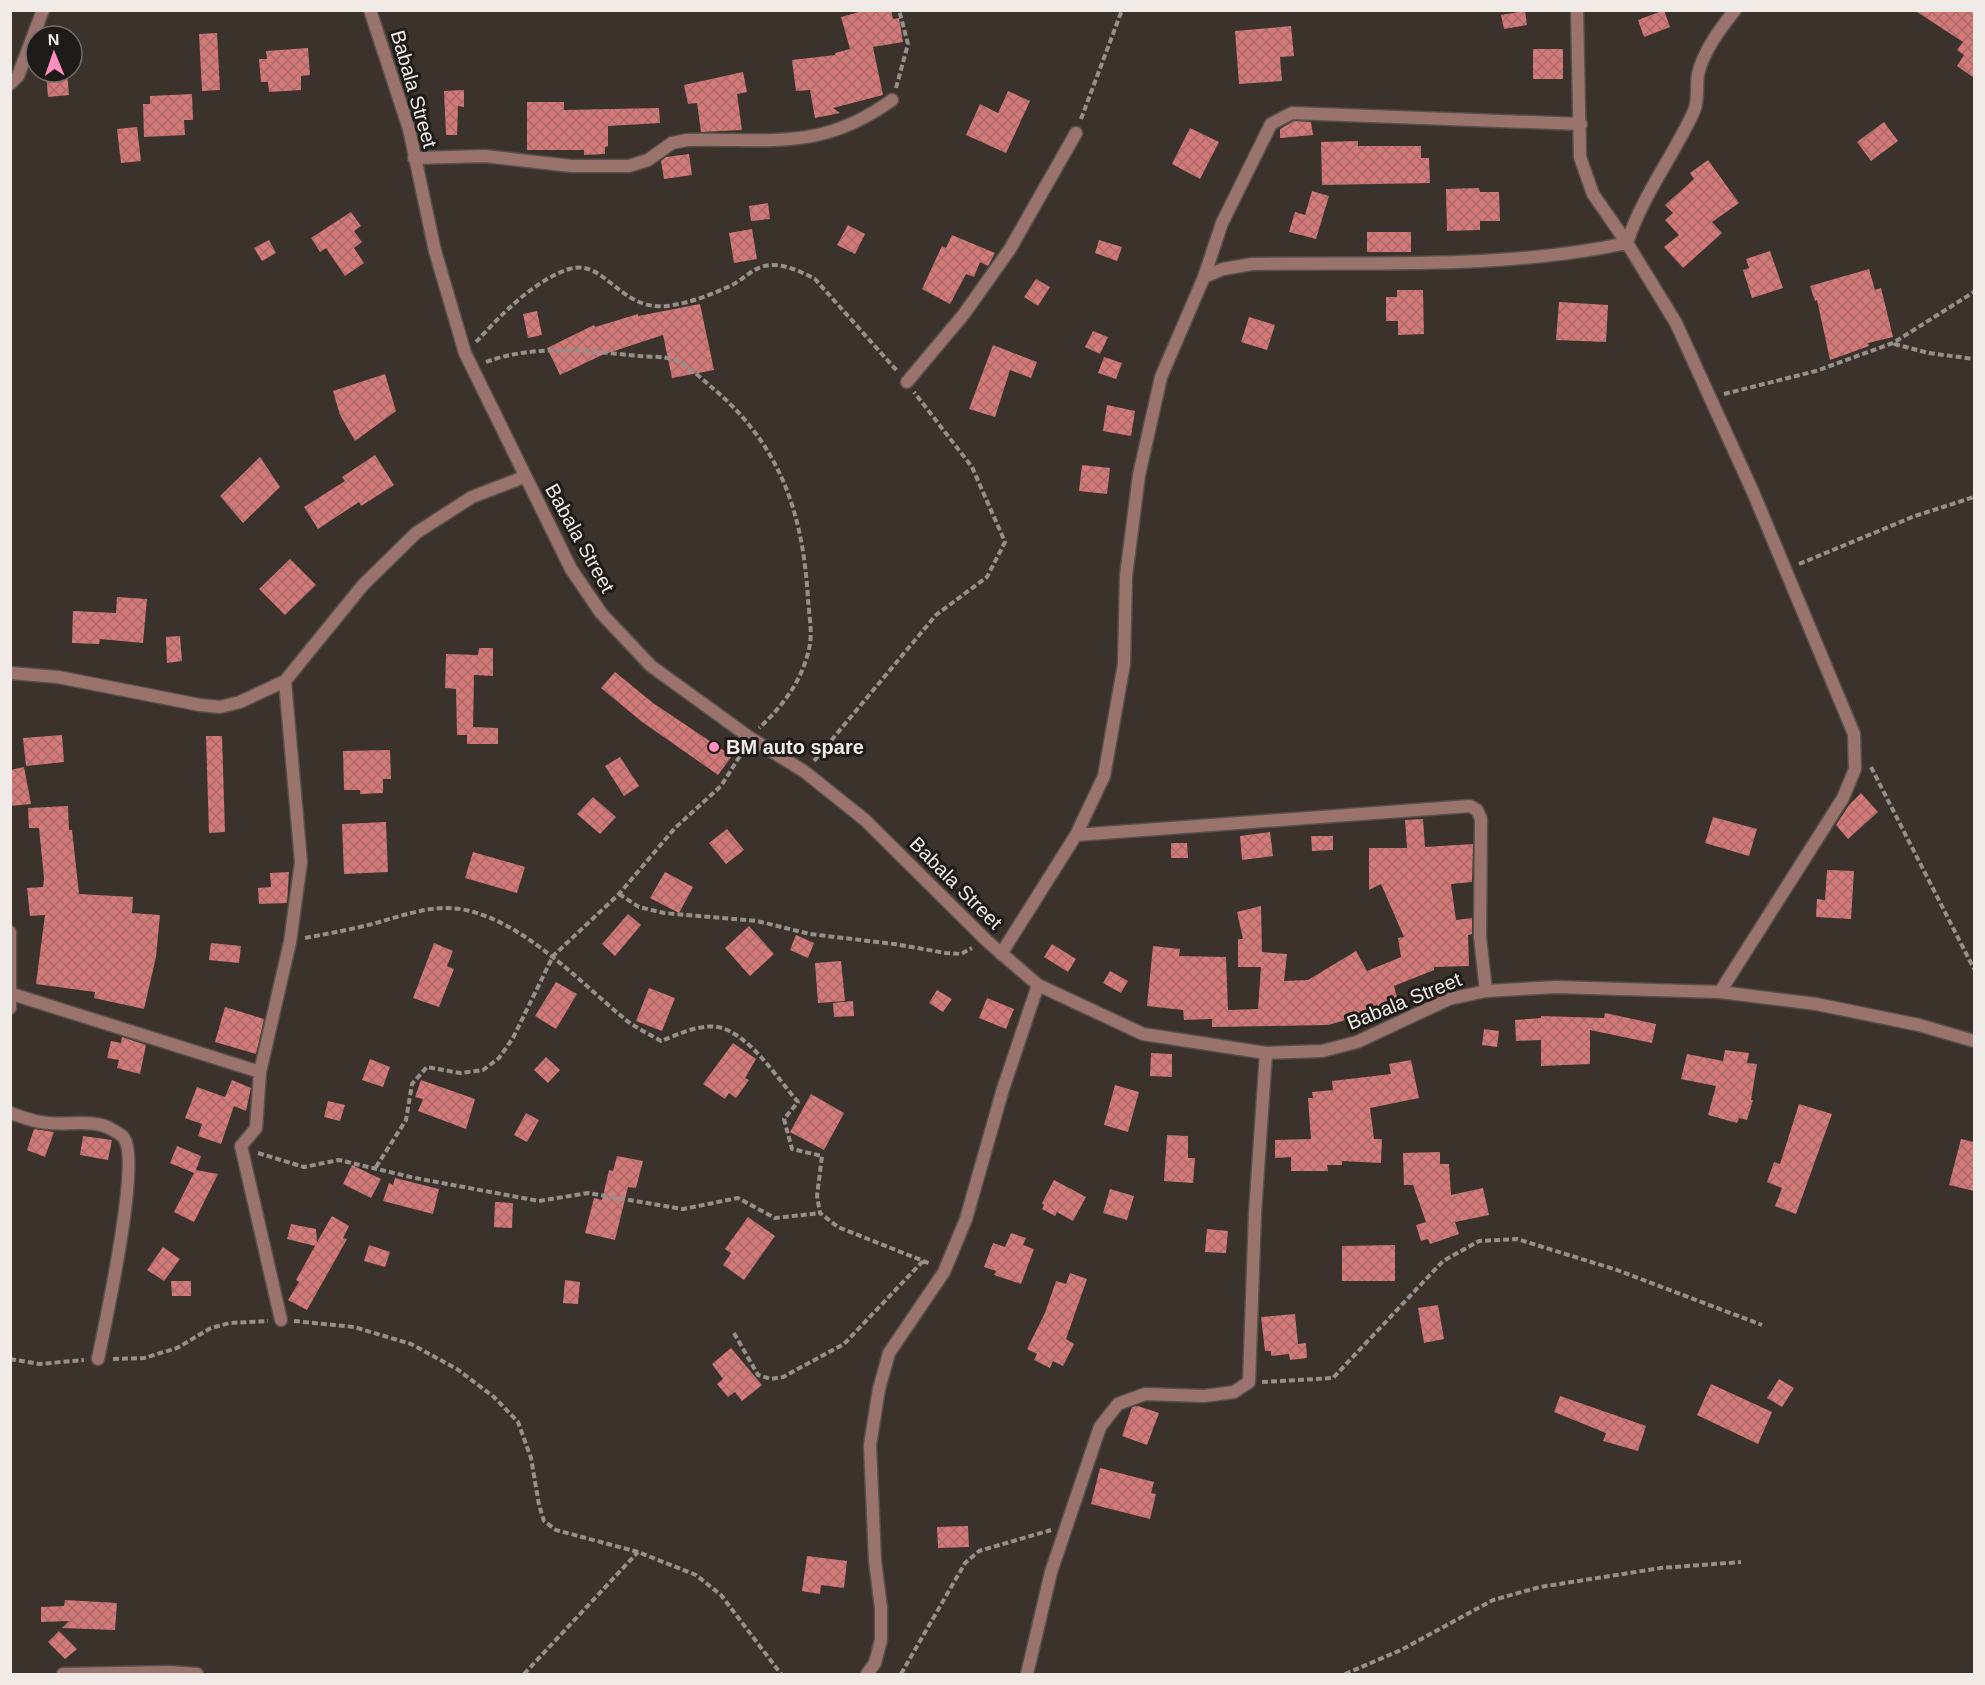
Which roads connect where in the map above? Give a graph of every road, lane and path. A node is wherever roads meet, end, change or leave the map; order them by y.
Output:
1 (43, 10) edge
2 (370, 10) edge
3 (899, 10) edge
4 (1122, 10) edge
5 (1577, 10) edge
6 (1736, 10) edge
7 (10, 84) edge
8 (892, 100) joint
9 (1581, 124) junction
10 (1076, 133) joint
11 (414, 158) junction
12 (1627, 243) junction
13 (1204, 277) junction
14 (1974, 292) edge
15 (1893, 343) junction
16 (465, 353) junction
17 (1974, 359) edge
18 (471, 368) junction
19 (907, 382) junction
20 (1709, 398) junction
21 (524, 477) junction
22 (1974, 497) edge
23 (1785, 569) junction
24 (10, 673) edge
25 (285, 681) junction
26 (749, 737) junction
27 (1870, 766) dead end
28 (805, 772) junction
29 (1076, 835) junction
30 (619, 894) junction
31 (10, 932) edge
32 (987, 941) junction
33 (290, 942) junction
34 (1001, 954) junction
35 (553, 956) junction
36 (1974, 969) edge
37 (1038, 985) junction
38 (1486, 991) junction
39 (1719, 992) junction
40 (12, 994) edge
41 (10, 1008) edge
42 (1974, 1041) edge
43 (1266, 1053) junction
44 (260, 1072) junction
45 (10, 1113) edge
46 (241, 1146) junction
47 (376, 1167) junction
48 (820, 1213) junction
49 (924, 1260) junction
50 (945, 1272) junction
51 (281, 1320) junction
52 (1762, 1325) dead end
53 (734, 1333) dead end
54 (10, 1359) edge
55 (98, 1359) junction
56 (1249, 1382) junction
57 (1068, 1523) junction
58 (638, 1552) junction
59 (1741, 1562) dead end
60 (115, 1673) edge
61 (63, 1674) edge
62 (197, 1674) edge
63 (524, 1674) edge
64 (781, 1674) edge
65 (867, 1674) edge
66 (901, 1674) edge
67 (1027, 1674) edge
68 (1345, 1674) edge

1 - 7 street
2 - 11 street, Babala Street
3 - 8 path
4 - 10 path
5 - 9 street
6 - 12 street
8 - 11 street
9 - 12 street
9 - 13 street
10 - 19 street
11 - 16 street, Babala Street
12 - 13 street
12 - 20 street
13 - 29 street
14 - 15 path
15 - 17 path
15 - 20 path
16 - 18 street, Babala Street
16 - 19 path
18 - 21 street, Babala Street
18 - 26 path
19 - 28 path
20 - 23 street
21 - 25 street
21 - 26 street, Babala Street
22 - 23 path
23 - 39 street
24 - 25 street
25 - 33 street
26 - 28 street, Babala Street
26 - 30 path
27 - 36 path
28 - 32 street, Babala Street
29 - 34 street
29 - 38 street
30 - 32 path
30 - 35 path
31 - 40 street
32 - 34 street, Babala Street
33 - 35 path
33 - 44 street
34 - 37 street, Babala Street
35 - 47 path
35 - 48 path
37 - 43 street, Babala Street
37 - 50 street
38 - 39 street, Babala Street
38 - 43 street, Babala Street
39 - 42 street, Babala Street
40 - 41 street
40 - 44 street
43 - 56 street
44 - 46 street
45 - 55 street
46 - 47 path
46 - 51 street
47 - 48 path
48 - 49 path
49 - 50 path
49 - 53 path
50 - 65 street
51 - 55 path
51 - 58 path
52 - 56 path
54 - 55 path
56 - 57 street
57 - 66 path
57 - 67 street
58 - 63 path
58 - 64 path
59 - 68 path
60 - 61 street
60 - 62 street

